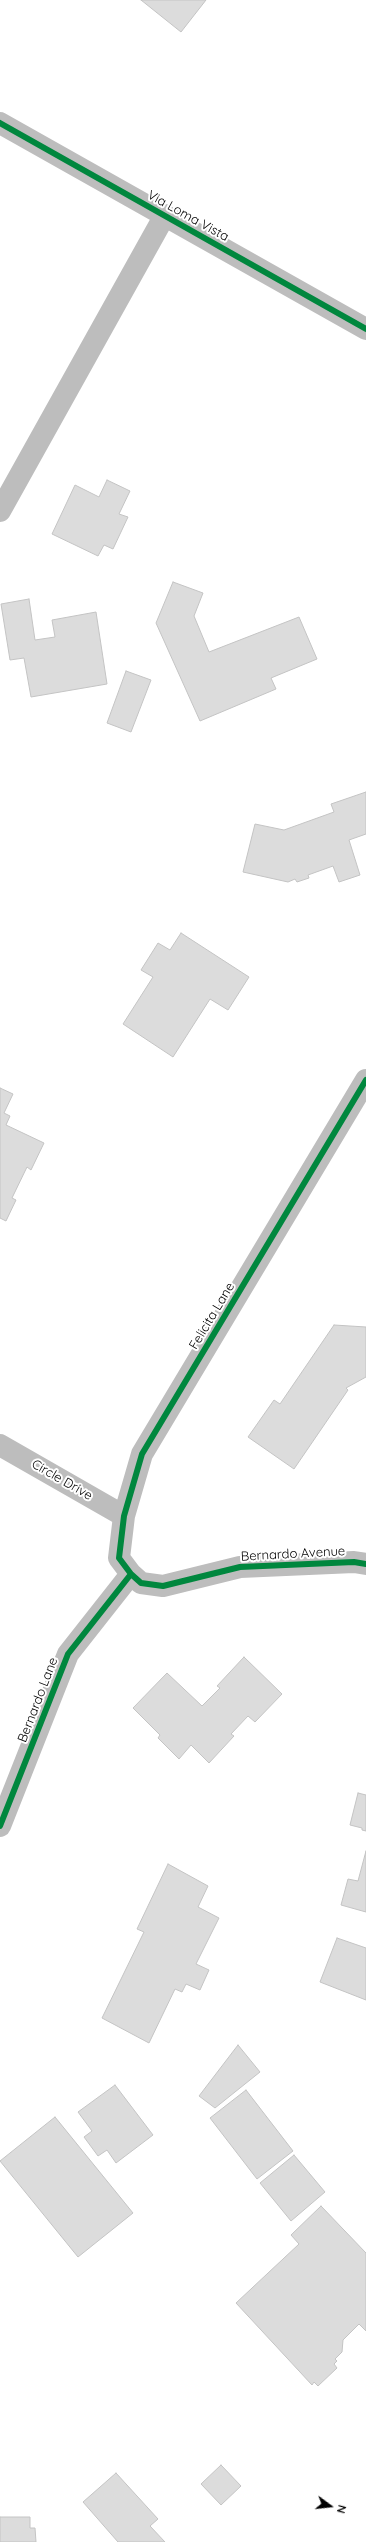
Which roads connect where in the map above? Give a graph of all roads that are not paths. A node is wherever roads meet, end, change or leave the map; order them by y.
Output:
1 (0, 122) edge
2 (165, 215) junction
3 (366, 329) edge
4 (0, 511) edge
5 (366, 1080) edge
6 (0, 1445) edge
7 (124, 1516) junction
8 (366, 1564) edge
9 (131, 1574) junction
10 (0, 1826) edge

1 - 2 street, Via Loma Vista
2 - 3 street, Via Loma Vista
2 - 4 street
5 - 7 street, Felicita Lane
6 - 7 street, Circle Drive
7 - 9 street, Felicita Lane
8 - 9 street, Bernardo Avenue
9 - 10 street, Bernardo Lane

